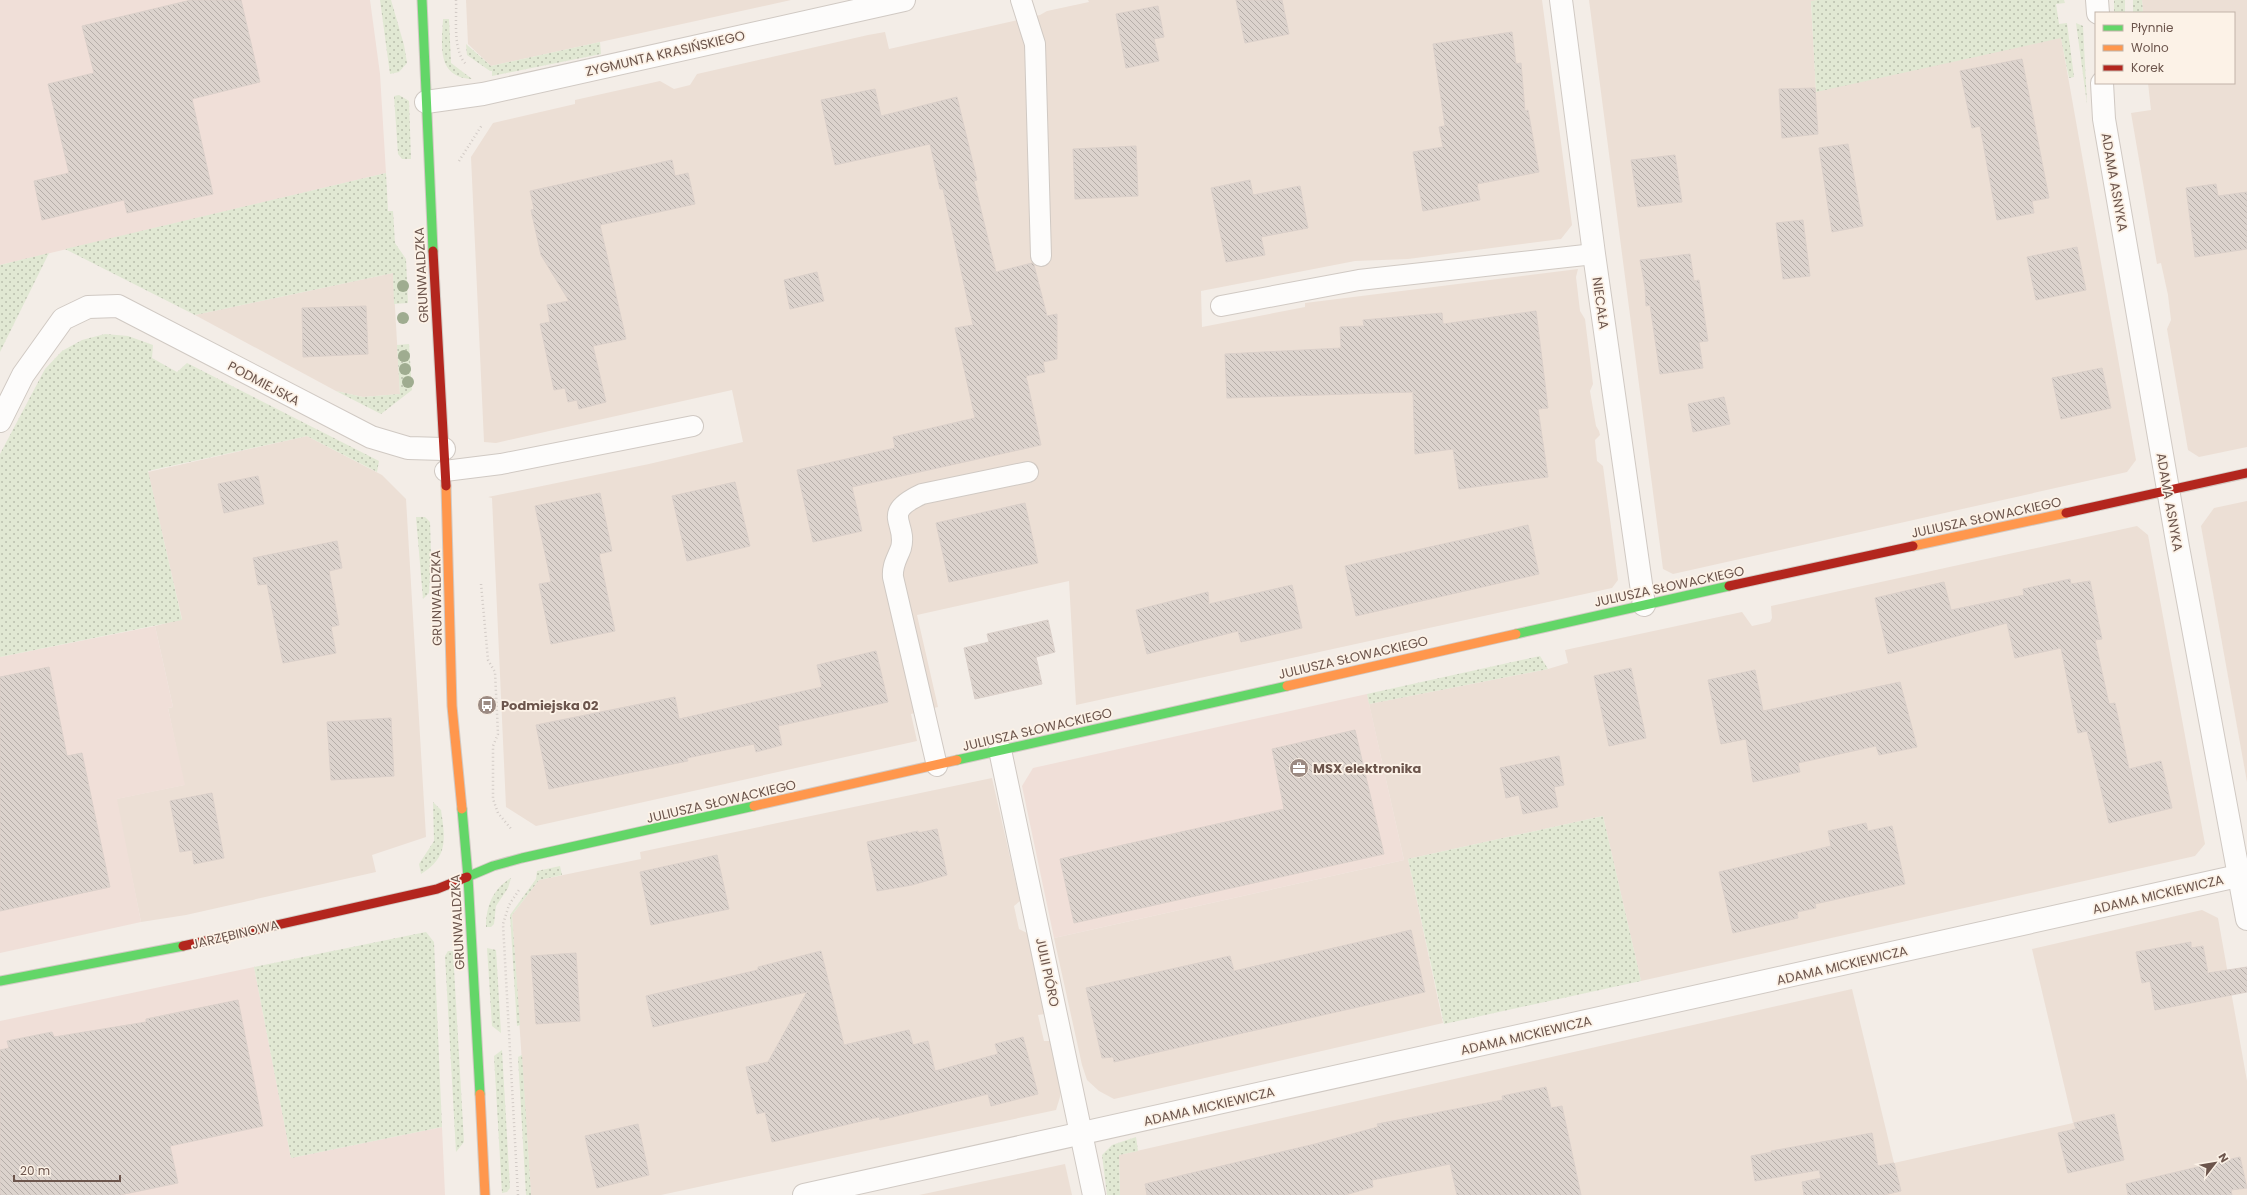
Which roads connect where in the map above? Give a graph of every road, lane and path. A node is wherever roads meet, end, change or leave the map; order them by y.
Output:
1 (422, 0) edge
2 (456, 0) edge
3 (904, 0) edge
4 (1021, 0) edge
5 (1561, 0) edge
6 (2097, 0) edge
7 (2098, 12) edge
8 (471, 70) dead end
9 (2102, 84) edge
10 (426, 102) junction
11 (1594, 254) junction
12 (1042, 256) dead end
13 (1221, 306) dead end
14 (0, 421) edge
15 (693, 426) dead end
16 (444, 449) junction
17 (445, 471) junction
18 (1028, 472) dead end
19 (2247, 473) edge
20 (2168, 491) junction
21 (480, 582) dead end
22 (1644, 605) junction
23 (1000, 750) junction
24 (937, 766) junction
25 (516, 835) dead end
26 (2243, 875) edge
27 (468, 877) junction
28 (520, 888) dead end
29 (2247, 919) edge
30 (0, 982) edge
31 (1082, 1134) junction
32 (485, 1195) edge
33 (518, 1195) edge
34 (804, 1195) edge
35 (1094, 1195) edge

1 - 10 street, GRUNWALDZKA
2 - 8 path
3 - 10 street, ZYGMUNTA KRASIŃSKIEGO
4 - 12 lane
5 - 11 street, NIECAŁA
6 - 7 street
9 - 20 street, ADAMA ASNYKA
10 - 16 street, GRUNWALDZKA
11 - 13 lane
11 - 22 street, NIECAŁA
14 - 16 street, PODMIEJSKA
15 - 17 lane
16 - 17 street, GRUNWALDZKA
17 - 27 street, GRUNWALDZKA
18 - 24 lane
19 - 20 street, JULIUSZA SŁOWACKIEGO
20 - 22 street, JULIUSZA SŁOWACKIEGO
20 - 26 street, ADAMA ASNYKA
21 - 25 path
22 - 23 street, JULIUSZA SŁOWACKIEGO
23 - 24 street, JULIUSZA SŁOWACKIEGO
23 - 31 street, JULII PIÓRO
24 - 27 street, JULIUSZA SŁOWACKIEGO
26 - 29 street, ADAMA ASNYKA
26 - 31 street, ADAMA MICKIEWICZA
27 - 30 street, JARZĘBINOWA
27 - 32 street, GRUNWALDZKA
28 - 33 path
31 - 34 street, ADAMA MICKIEWICZA
31 - 35 street, JULII PIÓRO

